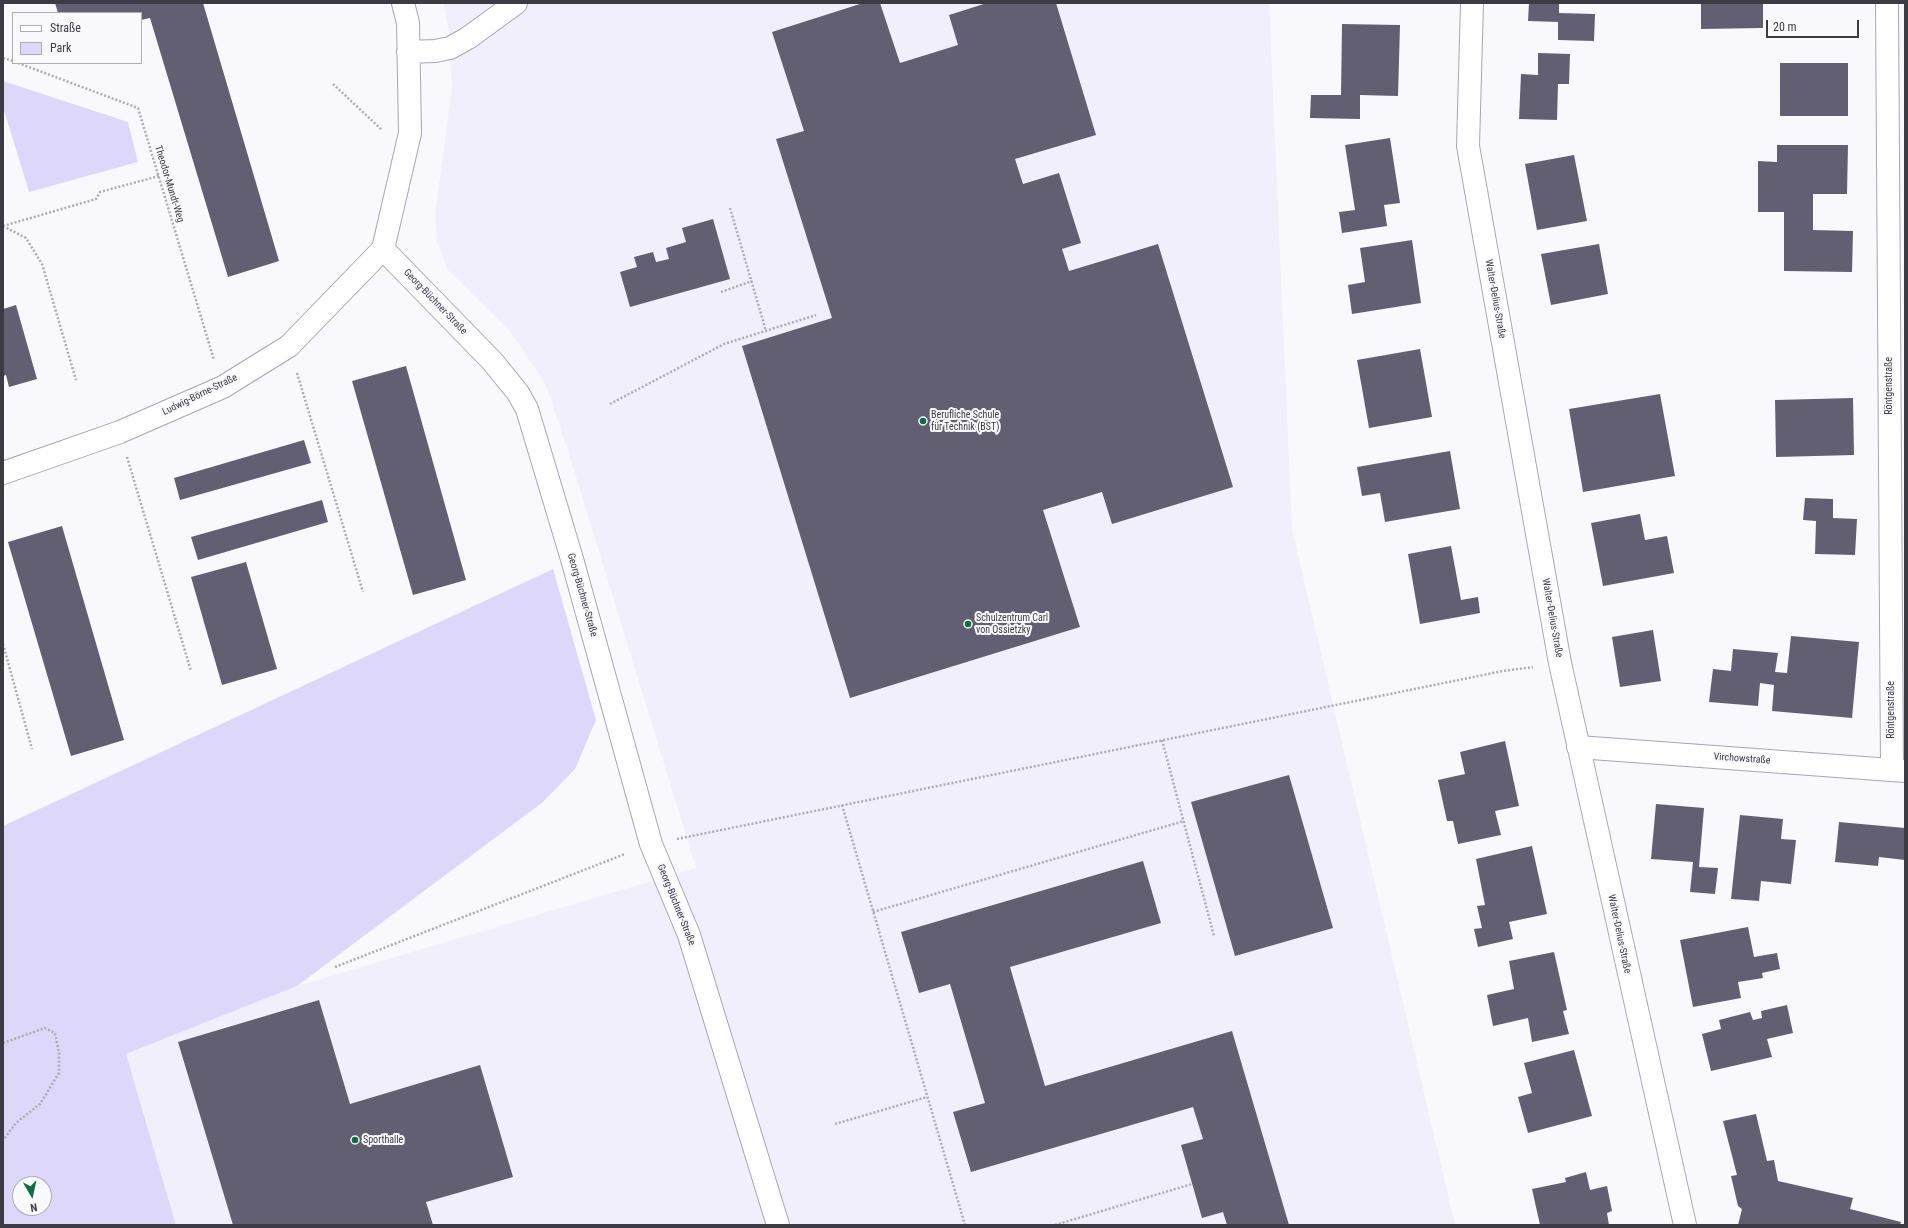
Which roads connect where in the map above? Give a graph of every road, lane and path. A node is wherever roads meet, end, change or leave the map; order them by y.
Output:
1 (403, 3) edge
2 (516, 3) edge
3 (1472, 3) edge
4 (1887, 3) edge
5 (408, 52) junction
6 (21, 64) edge
7 (333, 84) dead end
8 (405, 152) junction
9 (159, 176) junction
10 (730, 208) dead end
11 (3, 226) edge
12 (382, 249) junction
13 (752, 282) junction
14 (720, 292) dead end
15 (816, 315) dead end
16 (766, 331) junction
17 (289, 346) junction
18 (76, 380) dead end
19 (222, 387) junction
20 (610, 404) dead end
21 (120, 432) junction
22 (3, 473) edge
23 (363, 592) dead end
24 (3, 644) edge
25 (1560, 663) junction
26 (192, 671) dead end
27 (1162, 740) junction
28 (1578, 748) junction
29 (32, 749) dead end
30 (1898, 770) edge
31 (842, 805) junction
32 (1184, 822) junction
33 (651, 844) junction
34 (873, 912) junction
35 (1214, 936) dead end
36 (335, 967) dead end
37 (3, 1043) edge
38 (927, 1097) junction
39 (835, 1124) dead end
40 (3, 1140) edge
41 (1192, 1184) dead end
42 (778, 1225) edge
43 (965, 1225) edge
44 (1055, 1225) edge
45 (1685, 1225) edge

1 - 5 street
2 - 5 street
3 - 25 street, Walter-Delius-Straße
4 - 30 street, Röntgenstraße
5 - 8 street
6 - 9 path, Theodor-Mundt-Weg
7 - 8 path
8 - 12 street
9 - 11 path
9 - 19 path, Theodor-Mundt-Weg
10 - 13 path
11 - 18 path
12 - 17 street, Ludwig-Börne-Straße
12 - 33 street, Georg-Büchner-Straße
13 - 14 path
13 - 16 path
15 - 16 path
16 - 20 path
17 - 19 street, Ludwig-Börne-Straße
17 - 23 path
19 - 21 street, Ludwig-Börne-Straße
21 - 22 street, Ludwig-Börne-Straße
21 - 26 path
24 - 29 path
25 - 27 path
25 - 28 street, Walter-Delius-Straße
27 - 31 path
27 - 32 path
28 - 30 street, Virchowstraße
28 - 45 street, Walter-Delius-Straße
31 - 33 path
31 - 34 path
32 - 34 path
32 - 35 path
33 - 36 path
33 - 42 street, Georg-Büchner-Straße
34 - 38 path
37 - 40 path
38 - 39 path
38 - 43 path
41 - 44 path

